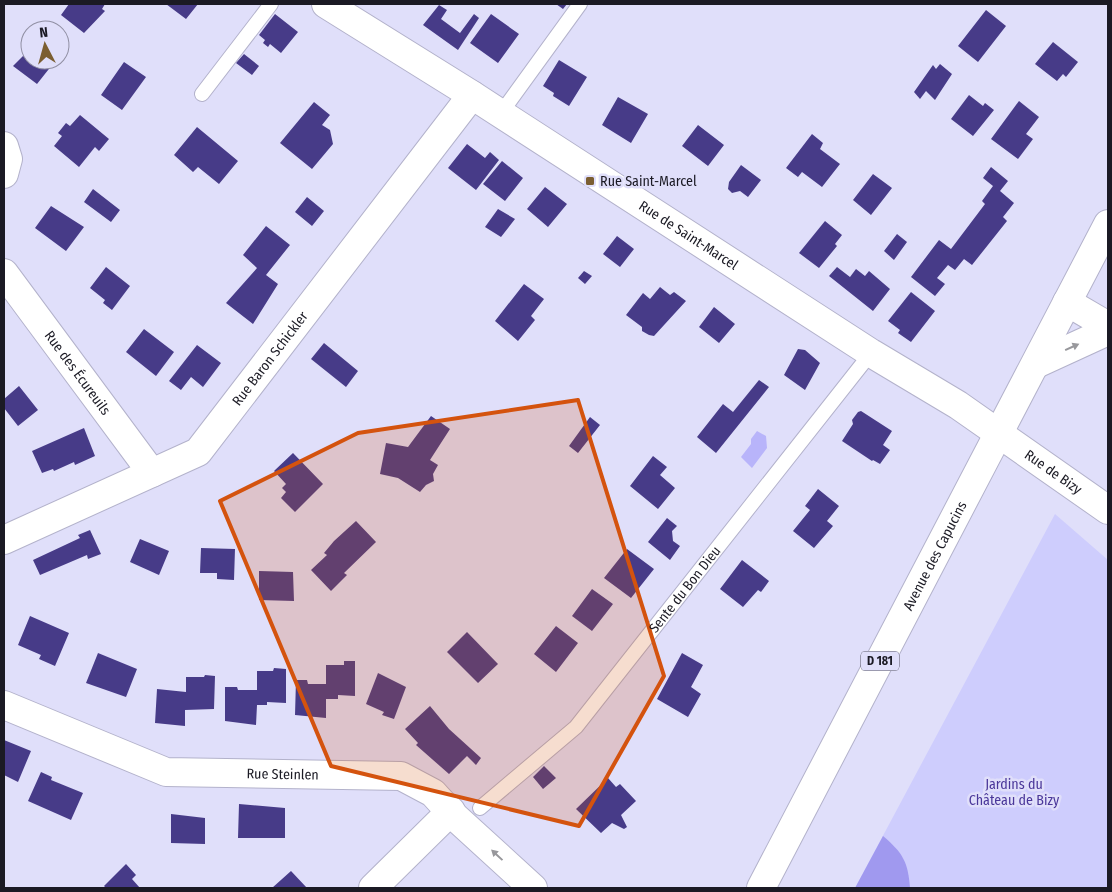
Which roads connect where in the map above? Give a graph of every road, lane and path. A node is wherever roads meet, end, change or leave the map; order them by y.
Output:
1 (271, 4) edge
2 (326, 4) edge
3 (580, 4) edge
4 (202, 94) dead end
5 (472, 95) junction
6 (501, 113) junction
7 (4, 146) edge
8 (4, 174) edge
9 (1108, 224) edge
10 (4, 272) edge
11 (1066, 302) junction
12 (1108, 326) edge
13 (1108, 331) edge
14 (871, 353) junction
15 (1036, 364) junction
16 (1000, 434) junction
17 (152, 473) junction
18 (1108, 510) edge
19 (4, 540) edge
20 (4, 706) edge
21 (480, 808) dead end
22 (451, 811) junction
23 (373, 888) edge
24 (532, 888) edge
25 (761, 888) edge

1 - 4 lane
2 - 5 street, Rue de Saint-Marcel
3 - 6 lane
5 - 6 street, Rue de Saint-Marcel
5 - 17 street, Rue Baron Schickler
6 - 14 street, Rue de Saint-Marcel
7 - 8 street
9 - 11 street, Avenue des Capucins / D 181
10 - 17 street, Rue des Écureuils
11 - 12 street
11 - 15 street, Avenue des Capucins / D 181
15 -> 13 street
14 - 16 street, Rue de Saint-Marcel
14 - 21 lane, Sente du Bon Dieu
15 - 16 street, Avenue des Capucins / D 181
16 - 18 street, Rue de Bizy
16 - 25 street, Avenue des Capucins / D 181
17 - 19 street, Rue Baron Schickler
20 - 22 street, Rue Steinlen
22 - 23 street
24 -> 22 street, Rue Steinlen

